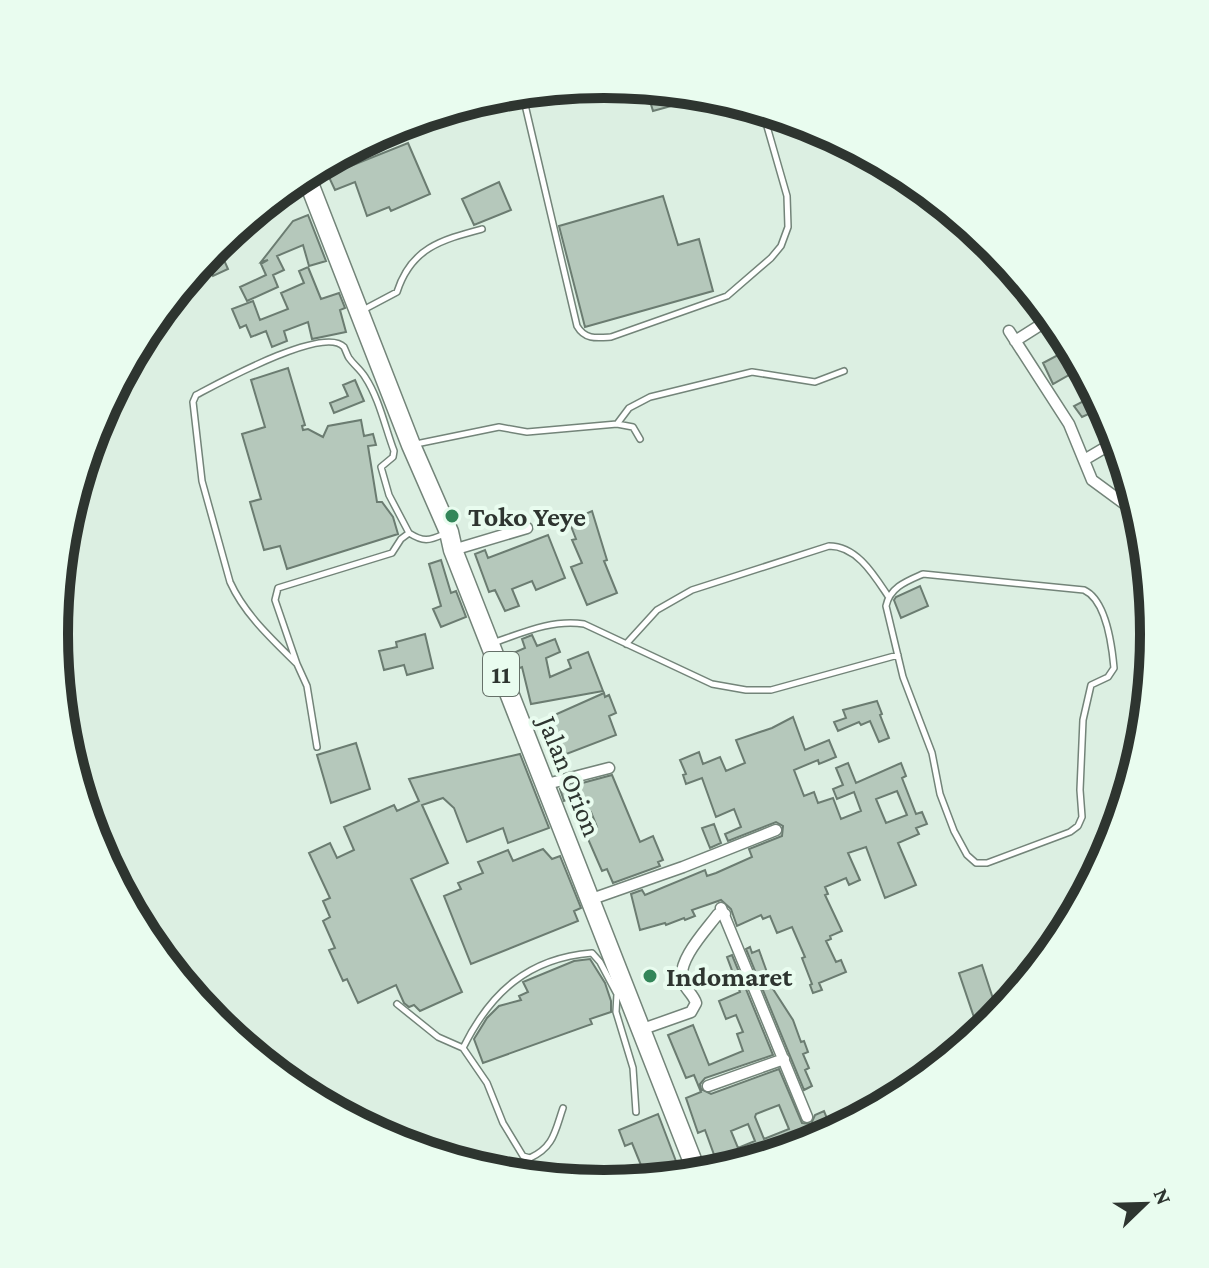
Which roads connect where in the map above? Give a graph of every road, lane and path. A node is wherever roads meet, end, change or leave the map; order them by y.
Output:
1 (525, 104) edge
2 (766, 123) edge
3 (310, 185) edge
4 (482, 229) dead end
5 (360, 311) junction
6 (1041, 322) edge
7 (844, 371) dead end
8 (617, 424) junction
9 (640, 439) dead end
10 (411, 445) junction
11 (1107, 447) edge
12 (1084, 460) junction
13 (1125, 505) edge
14 (527, 528) dead end
15 (409, 533) junction
16 (451, 541) junction
17 (888, 596) junction
18 (626, 644) junction
19 (489, 645) junction
20 (898, 655) junction
21 (297, 664) junction
22 (317, 747) dead end
23 (609, 768) dead end
24 (543, 785) junction
25 (776, 830) dead end
26 (589, 900) junction
27 (622, 995) junction
28 (397, 1004) dead end
29 (640, 1030) junction
30 (463, 1048) junction
31 (784, 1059) junction
32 (708, 1086) dead end
33 (563, 1108) dead end
34 (636, 1112) dead end
35 (807, 1117) dead end
36 (693, 1163) edge

1 - 2 lane
3 - 5 highway, Jalan Orion / 11
4 - 5 lane
5 - 10 highway, Jalan Orion / 11
6 - 12 street
7 - 8 lane
8 - 9 lane
8 - 10 lane
10 - 16 highway, Jalan Orion / 11
11 - 12 street
12 - 13 street
14 - 16 street
15 - 16 lane
15 - 21 lane
15 - 21 lane
16 - 19 highway, Jalan Orion / 11
17 - 18 lane
17 - 20 lane
17 - 20 lane
18 - 19 lane
18 - 20 lane
19 - 24 highway, Jalan Orion / 11
21 - 22 lane
23 - 24 street
24 - 26 highway, Jalan Orion / 11
25 - 26 street
26 - 27 highway, Jalan Orion / 11
27 - 29 highway, Jalan Orion / 11
27 - 30 lane
27 - 34 lane
28 - 30 lane
29 - 31 street
29 - 36 highway, Jalan Orion / 11
30 - 33 lane
31 - 32 street
31 - 35 street

